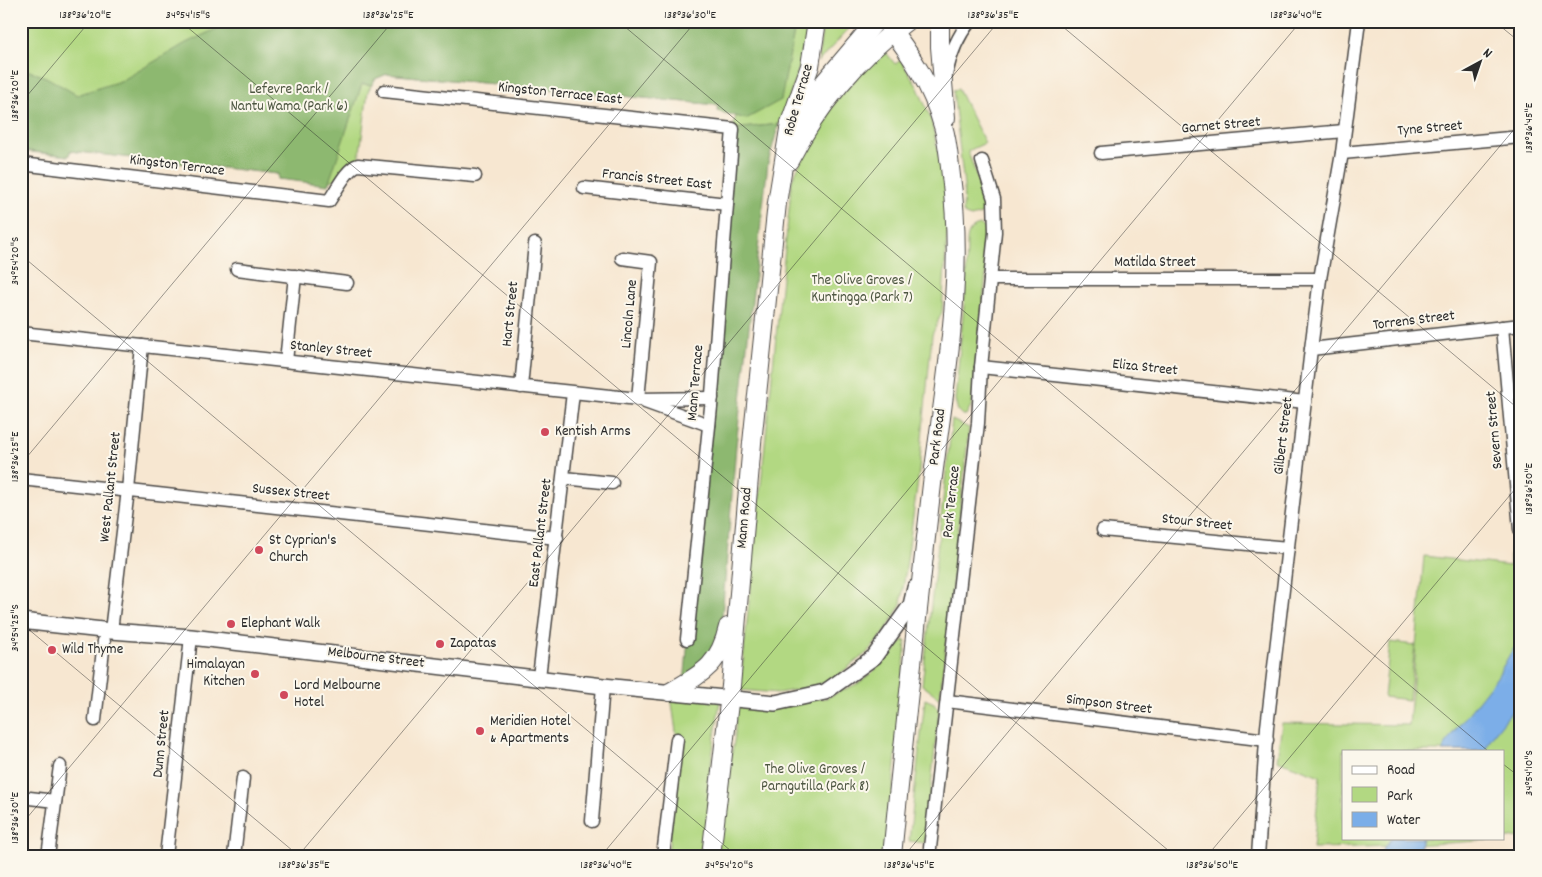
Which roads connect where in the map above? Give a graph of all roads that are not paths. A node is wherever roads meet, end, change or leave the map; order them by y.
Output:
1 (817, 21) edge
2 (876, 21) edge
3 (940, 21) edge
4 (970, 21) edge
5 (1359, 21) edge
6 (895, 25) edge
7 (944, 87) junction
8 (384, 91) dead end
9 (732, 129) joint
10 (1344, 131) junction
11 (1521, 137) edge
12 (947, 145) junction
13 (1101, 153) dead end
14 (1342, 154) junction
15 (982, 161) dead end
16 (21, 164) edge
17 (476, 176) dead end
18 (781, 180) junction
19 (584, 188) dead end
20 (727, 204) junction
21 (535, 244) dead end
22 (622, 258) dead end
23 (237, 269) dead end
24 (295, 276) junction
25 (990, 279) junction
26 (1320, 279) junction
27 (347, 282) dead end
28 (1521, 325) edge
29 (1502, 327) junction
30 (21, 333) edge
31 (142, 346) junction
32 (1311, 349) junction
33 (286, 361) junction
34 (981, 367) junction
35 (521, 387) junction
36 (573, 392) junction
37 (712, 398) junction
38 (638, 399) junction
39 (1305, 402) junction
40 (710, 425) junction
41 (564, 478) junction
42 (21, 479) edge
43 (612, 483) dead end
44 (128, 490) junction
45 (1520, 529) edge
46 (1103, 530) dead end
47 (557, 538) junction
48 (925, 542) junction
49 (1288, 548) junction
50 (741, 568) junction
51 (21, 621) edge
52 (108, 636) junction
53 (191, 637) junction
54 (687, 639) dead end
55 (539, 677) junction
56 (603, 686) junction
57 (670, 692) junction
58 (730, 698) junction
59 (947, 701) junction
60 (95, 720) dead end
61 (677, 739) dead end
62 (1267, 740) junction
63 (60, 766) dead end
64 (243, 778) dead end
65 (21, 797) edge
66 (55, 801) junction
67 (592, 821) dead end
68 (930, 848) dead end
69 (48, 856) edge
70 (166, 856) edge
71 (234, 856) edge
72 (663, 856) edge
73 (711, 856) edge
74 (892, 856) edge
75 (1258, 856) edge

1 - 18 highway, Robe Terrace
2 - 18 highway
3 - 7 highway
4 - 7 street
5 - 10 street, Gilbert Street
6 - 12 highway, Park Road
6 - 18 highway
7 - 12 highway
8 - 9 street, Kingston Terrace East
9 - 20 street, Mann Terrace
10 - 13 street, Garnet Street
10 - 14 street, Gilbert Street
11 - 14 street, Tyne Street
12 - 48 highway, Park Road
14 - 26 street, Gilbert Street
15 - 25 street, Park Terrace
16 - 17 street, Kingston Terrace
18 - 50 highway, Mann Road
19 - 20 street, Francis Street East
20 - 37 street, Mann Terrace
21 - 35 street, Hart Street
22 - 38 street, Lincoln Lane
23 - 24 street
24 - 27 street
24 - 33 street
25 - 26 street, Matilda Street
25 - 34 street, Park Terrace
26 - 32 street, Gilbert Street
28 - 29 street, Torrens Street
29 - 32 street, Torrens Street
29 - 45 street, Severn Street
30 - 31 street, Stanley Street
31 - 33 street, Stanley Street
31 - 44 street, West Pallant Street
32 - 39 street, Gilbert Street
33 - 35 street, Stanley Street
34 - 39 street, Eliza Street
34 - 59 street, Park Terrace
35 - 36 street, Stanley Street
36 - 38 street, Stanley Street
36 - 41 street, East Pallant Street
37 - 38 street, Stanley Street
37 - 40 street, Mann Terrace
38 - 40 street, Stanley Street
39 - 49 street, Gilbert Street
40 - 54 street, Mann Terrace
41 - 43 street
41 - 47 street, East Pallant Street
42 - 44 street, Sussex Street
44 - 47 street, Sussex Street
44 - 52 street, West Pallant Street
46 - 49 street, Stour Street
47 - 55 street, East Pallant Street
48 - 58 main road, Melbourne Street
48 - 74 highway, Park Road
49 - 62 street, Gilbert Street
50 - 57 highway
50 - 58 highway, Mann Road
51 - 52 main road, Melbourne Street
52 - 53 main road, Melbourne Street
52 - 60 street, West Pallant Street
53 - 55 main road, Melbourne Street
53 - 70 street, Dunn Street
55 - 56 main road, Melbourne Street
56 - 57 main road, Melbourne Street
56 - 67 street
57 - 58 main road, Melbourne Street
58 - 73 highway, Mann Road
59 - 62 street, Simpson Street
59 - 68 street, Park Terrace
61 - 72 street
62 - 75 street, Gilbert Street
63 - 66 street
64 - 71 street
65 - 66 street
66 - 69 street

